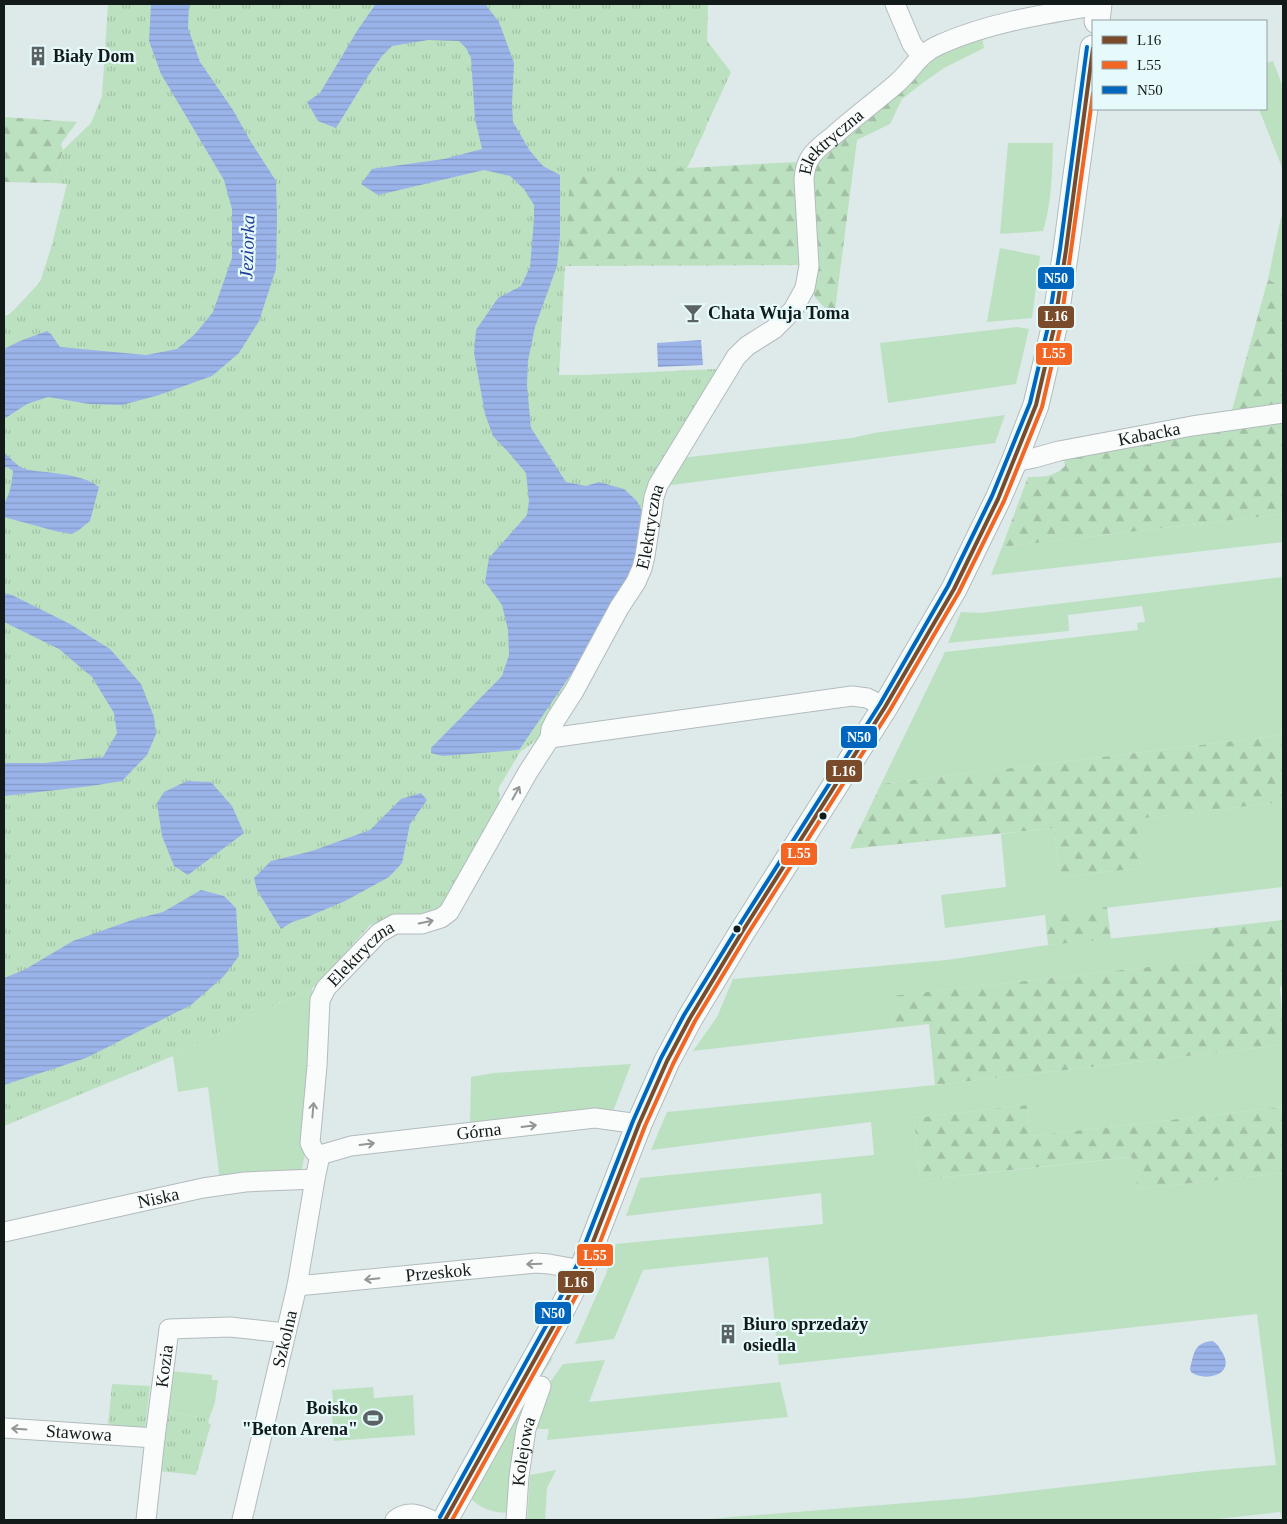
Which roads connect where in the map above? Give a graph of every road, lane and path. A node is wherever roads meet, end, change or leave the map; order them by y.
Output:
1 (895, 4) edge
2 (1098, 10) edge
3 (1092, 55) edge
4 (921, 56) junction
5 (1283, 414) edge
6 (1014, 462) junction
7 (886, 707) junction
8 (550, 738) junction
9 (639, 1124) junction
10 (320, 1155) junction
11 (314, 1179) junction
12 (4, 1232) edge
13 (582, 1270) junction
14 (297, 1286) junction
15 (286, 1333) junction
16 (541, 1386) dead end
17 (4, 1428) edge
18 (155, 1438) junction
19 (146, 1520) edge
20 (242, 1520) edge
21 (395, 1520) edge
22 (431, 1520) edge
23 (445, 1520) edge
24 (516, 1520) edge

1 - 4 street
2 - 4 street, Elektryczna
3 - 6 main road
4 - 8 street, Elektryczna
5 - 6 street, Kabacka
6 - 7 main road
7 - 8 street
7 - 9 main road
10 -> 8 street, Elektryczna
10 -> 9 street, Górna
9 - 13 main road
10 - 11 street, Szkolna
11 - 12 street, Niska
11 - 14 street, Szkolna
13 -> 14 street, Przeskok
13 - 23 main road
14 - 15 street, Szkolna
15 - 18 street, Kozia
15 - 20 street, Szkolna
16 - 24 street, Kolejowa
18 -> 17 street, Stawowa
18 - 19 street, Kozia
21 - 22 street

